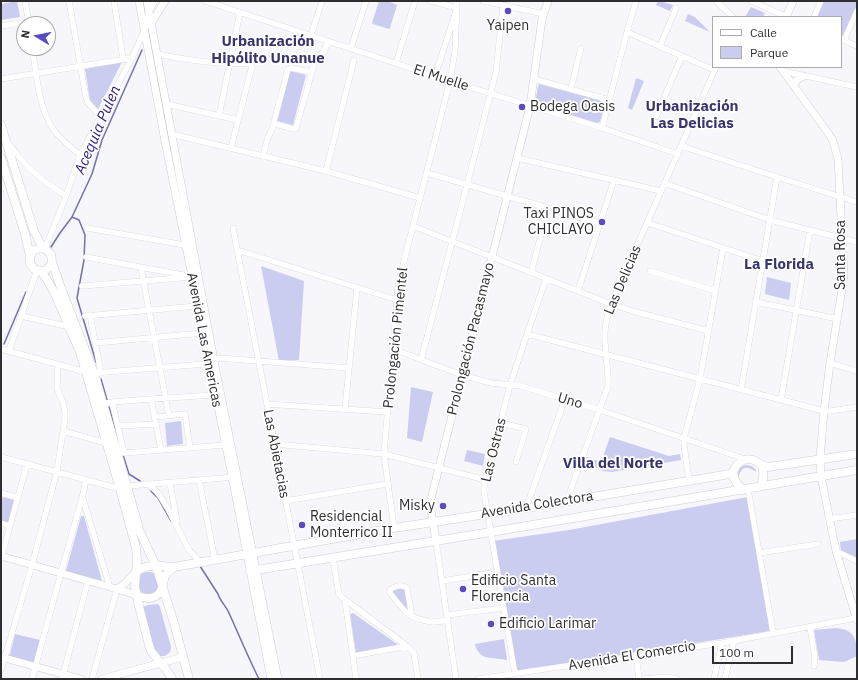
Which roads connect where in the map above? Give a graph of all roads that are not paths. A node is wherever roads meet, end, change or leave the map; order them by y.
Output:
1 (25, 1) edge
2 (69, 1) edge
3 (114, 1) edge
4 (139, 1) edge
5 (147, 1) edge
6 (155, 1) edge
7 (165, 1) edge
8 (205, 1) edge
9 (322, 1) edge
10 (366, 1) edge
11 (415, 1) edge
12 (431, 1) edge
13 (457, 1) edge
14 (483, 1) edge
15 (636, 1) edge
16 (716, 1) edge
17 (751, 1) edge
18 (793, 1) edge
19 (821, 1) edge
20 (546, 2) edge
21 (215, 3) edge
22 (503, 5) junction
23 (456, 8) junction
24 (676, 8) dead end
25 (857, 11) edge
26 (149, 12) junction
27 (240, 12) junction
28 (544, 14) junction
29 (27, 16) edge
30 (732, 16) edge
31 (785, 16) edge
32 (787, 16) edge
33 (814, 16) edge
34 (16, 24) edge
35 (151, 24) junction
36 (1, 26) edge
37 (144, 31) junction
38 (627, 32) junction
39 (311, 35) junction
40 (842, 39) edge
41 (328, 41) junction
42 (660, 46) junction
43 (857, 46) edge
44 (351, 48) junction
45 (581, 48) dead end
46 (156, 54) junction
47 (33, 56) edge
48 (682, 56) junction
49 (132, 58) junction
50 (123, 59) junction
51 (354, 60) dead end
52 (396, 63) junction
53 (230, 64) junction
54 (80, 66) junction
55 (712, 68) edge
56 (715, 69) edge
57 (781, 69) edge
58 (311, 72) junction
59 (36, 73) junction
60 (435, 76) junction
61 (804, 76) junction
62 (1, 79) edge
63 (534, 79) junction
64 (450, 81) junction
65 (794, 86) junction
66 (857, 87) edge
67 (571, 89) junction
68 (490, 93) junction
69 (609, 100) junction
70 (166, 104) junction
71 (530, 106) junction
72 (100, 116) junction
73 (219, 116) junction
74 (656, 117) dead end
75 (238, 120) junction
76 (274, 123) junction
77 (1, 125) edge
78 (602, 128) junction
79 (171, 134) junction
80 (6, 140) junction
81 (681, 146) junction
82 (231, 148) junction
83 (264, 152) dead end
84 (678, 154) junction
85 (80, 155) junction
86 (1, 158) edge
87 (517, 158) junction
88 (326, 171) junction
89 (427, 173) junction
90 (777, 178) junction
91 (614, 180) junction
92 (664, 183) junction
93 (467, 185) junction
94 (661, 191) junction
95 (66, 196) junction
96 (507, 196) junction
97 (420, 198) junction
98 (841, 198) junction
99 (857, 202) edge
100 (548, 208) junction
101 (770, 220) junction
102 (600, 223) junction
103 (648, 223) junction
104 (413, 226) junction
105 (86, 228) dead end
106 (233, 228) dead end
107 (810, 230) junction
108 (842, 238) junction
109 (452, 242) junction
110 (857, 242) edge
111 (189, 245) junction
112 (723, 248) junction
113 (45, 249) junction
114 (237, 250) junction
115 (30, 256) junction
116 (86, 257) dead end
117 (491, 258) junction
118 (763, 261) junction
119 (52, 262) junction
120 (141, 268) junction
121 (39, 271) junction
122 (650, 271) dead end
123 (531, 273) junction
124 (192, 277) junction
125 (546, 279) junction
126 (144, 282) junction
127 (82, 286) dead end
128 (357, 288) junction
129 (578, 291) junction
130 (716, 291) junction
131 (397, 300) junction
132 (756, 302) junction
133 (611, 304) junction
134 (197, 306) junction
135 (149, 310) junction
136 (797, 311) junction
137 (21, 316) junction
138 (838, 320) junction
139 (70, 327) junction
140 (709, 331) junction
141 (203, 333) junction
142 (527, 334) junction
143 (154, 338) junction
144 (95, 343) junction
145 (1, 349) edge
146 (393, 349) junction
147 (9, 351) junction
148 (606, 354) junction
149 (421, 360) junction
150 (211, 361) junction
151 (258, 361) junction
152 (830, 363) junction
153 (58, 365) junction
154 (160, 368) junction
155 (349, 368) junction
156 (857, 371) edge
157 (94, 373) junction
158 (462, 375) junction
159 (700, 379) junction
160 (510, 385) junction
161 (741, 390) junction
162 (215, 395) junction
163 (166, 398) junction
164 (151, 399) junction
165 (565, 399) junction
166 (781, 400) junction
167 (108, 403) junction
168 (266, 404) junction
169 (857, 407) edge
170 (345, 409) junction
171 (600, 410) junction
172 (824, 411) junction
173 (387, 412) junction
174 (169, 416) junction
175 (154, 417) junction
176 (501, 423) junction
177 (156, 424) junction
178 (118, 426) junction
179 (63, 431) junction
180 (684, 438) junction
181 (106, 443) junction
182 (274, 444) junction
183 (226, 445) junction
184 (190, 448) junction
185 (161, 450) junction
186 (384, 454) junction
187 (857, 454) edge
188 (1, 457) edge
189 (820, 459) junction
190 (746, 460) junction
191 (516, 462) dead end
192 (27, 464) junction
193 (762, 466) junction
194 (438, 468) junction
195 (857, 470) edge
196 (57, 471) junction
197 (733, 472) junction
198 (821, 476) junction
199 (235, 477) junction
200 (86, 480) junction
201 (199, 480) junction
202 (486, 480) junction
203 (689, 480) junction
204 (170, 483) junction
205 (148, 484) junction
206 (387, 484) junction
207 (761, 486) junction
208 (124, 487) junction
209 (746, 489) junction
210 (1, 493) edge
211 (18, 498) junction
212 (82, 498) junction
213 (567, 500) junction
214 (285, 501) junction
215 (526, 508) junction
216 (488, 514) junction
217 (857, 515) edge
218 (829, 519) junction
219 (433, 522) junction
220 (1, 523) edge
221 (10, 526) junction
222 (394, 528) junction
223 (178, 529) junction
224 (490, 532) junction
225 (436, 541) junction
226 (818, 544) dead end
227 (294, 545) junction
228 (836, 551) junction
229 (759, 553) junction
230 (250, 554) junction
231 (1, 557) edge
232 (333, 558) junction
233 (214, 560) junction
234 (857, 561) edge
235 (200, 562) junction
236 (297, 564) junction
237 (32, 565) junction
238 (156, 566) junction
239 (174, 567) junction
240 (254, 571) junction
241 (136, 572) junction
242 (497, 572) junction
243 (61, 573) junction
244 (88, 581) junction
245 (442, 581) junction
246 (162, 587) junction
247 (114, 588) junction
248 (136, 595) junction
249 (345, 600) junction
250 (503, 608) junction
251 (856, 616) edge
252 (412, 617) junction
253 (447, 618) junction
254 (810, 626) junction
255 (773, 633) junction
256 (734, 640) junction
257 (722, 643) junction
258 (407, 646) junction
259 (636, 655) junction
260 (353, 656) junction
261 (3, 657) edge
262 (183, 657) junction
263 (161, 664) junction
264 (36, 666) junction
265 (814, 666) dead end
266 (1, 670) edge
267 (529, 671) junction
268 (514, 674) junction
269 (62, 676) edge
270 (32, 679) edge
271 (81, 679) edge
272 (92, 679) edge
273 (102, 679) edge
274 (172, 679) edge
275 (189, 679) edge
276 (271, 679) edge
277 (278, 679) edge
278 (320, 679) edge
279 (356, 679) edge
280 (418, 679) edge
281 (456, 679) edge
282 (478, 679) edge
283 (530, 679) edge
284 (639, 679) edge
285 (643, 679) edge
286 (678, 679) edge
287 (714, 679) edge
288 (725, 679) edge

1 - 29 street
2 - 54 street
3 - 50 street
4 - 37 street, Avenida Las Americas
5 - 26 street, Avenida Las Americas
6 - 26 street
7 - 35 street
8 - 21 street, El Muelle
9 - 39 street
10 - 44 street
11 - 52 street
12 - 23 street
13 - 23 street
14 - 22 street
15 - 38 street
16 - 30 street
17 - 31 street
18 - 32 street
19 - 33 street
20 - 28 street, Prolongación Pacasmayo
21 - 27 street, El Muelle
22 - 28 street
22 - 68 street
23 - 60 street
23 - 64 street, Prolongación Pimentel
24 - 42 street
25 - 40 street
26 - 35 street, Avenida Las Americas
26 - 37 street
27 - 39 street, El Muelle
27 - 53 street
28 - 63 street, Prolongación Pacasmayo
34 - 36 street
35 - 37 street
35 - 46 street, Avenida Las Americas
37 - 49 street
37 - 111 street, Avenida Las Americas
38 - 42 street
38 - 69 street
39 - 41 street, El Muelle
40 - 43 street
41 - 44 street, El Muelle
41 - 58 street
42 - 48 street
44 - 52 street, El Muelle
45 - 67 street
46 - 53 street
46 - 70 street, Avenida Las Americas
47 - 59 street
48 - 55 street
48 - 74 street
49 - 50 street
49 - 72 street
50 - 54 street
51 - 88 street
52 - 60 street, El Muelle
53 - 73 street
53 - 75 street
54 - 59 street
54 - 72 street
56 - 81 street, Las Delicias
57 - 61 street
57 - 65 street, Santa Rosa
58 - 76 street
58 - 76 street
59 - 62 street
59 - 85 street
60 - 64 street, El Muelle
61 - 65 street
61 - 66 street
63 - 67 street
63 - 71 street, Prolongación Pacasmayo
64 - 68 street, El Muelle
64 - 89 street, Prolongación Pimentel
65 - 98 street, Santa Rosa
67 - 69 street
68 - 71 street, El Muelle
68 - 93 street
69 - 78 street
70 - 73 street
70 - 79 street, Avenida Las Americas
71 - 78 street, El Muelle
71 - 87 street, Prolongación Pacasmayo
72 - 85 street
73 - 75 street
75 - 82 street
76 - 83 street
77 - 80 main road
78 - 84 street, El Muelle
79 - 82 street
79 - 111 street, Avenida Las Americas
80 - 95 street
80 - 113 main road
81 - 84 street, Las Delicias
81 - 90 street
82 - 88 street
84 - 92 street, Las Delicias
85 - 95 street
86 - 115 main road
87 - 91 street
87 - 96 street, Prolongación Pacasmayo
88 - 97 street
89 - 93 street
89 - 97 street, Prolongación Pimentel
90 - 98 street
90 - 101 street
91 - 94 street
91 - 102 street
92 - 94 street, Las Delicias
92 - 101 street
93 - 96 street
93 - 109 street
94 - 103 street, Las Delicias
95 - 113 street
96 - 100 street
96 - 117 street, Prolongación Pacasmayo
97 - 104 street, Prolongación Pimentel
98 - 99 street
98 - 108 street, Santa Rosa
100 - 102 street
100 - 123 street
101 - 107 street
101 - 118 street
102 - 129 street
103 - 112 street
103 - 133 street, Las Delicias
104 - 109 street
104 - 131 street, Prolongación Pimentel
105 - 111 street
106 - 114 street, Las Abietacias
107 - 108 street
107 - 136 street
108 - 110 street
108 - 138 street, Santa Rosa
109 - 117 street
109 - 149 street
111 - 124 street, Avenida Las Americas
111 - 150 street, Avenida Las Americas
112 - 118 street
112 - 130 street
113 - 115 main road
113 - 119 main road
114 - 128 street
114 - 151 street, Las Abietacias
115 - 121 main road
116 - 120 street
117 - 123 street
117 - 158 street, Prolongación Pacasmayo
118 - 132 street
119 - 121 main road
119 - 157 main road
120 - 124 street
120 - 126 street
121 - 137 street
121 - 139 main road
122 - 130 street
123 - 125 street
124 - 126 street
124 - 134 street, Avenida Las Americas
125 - 129 street
125 - 142 street, Las Ostras
126 - 127 street
126 - 135 street
128 - 131 street
128 - 155 street
129 - 133 street
130 - 140 street
131 - 146 street, Prolongación Pimentel
132 - 136 street
132 - 161 street
133 - 140 street
133 - 148 street, Las Delicias
134 - 135 street
134 - 141 street, Avenida Las Americas
135 - 143 street
135 - 144 street
136 - 138 street
136 - 166 street
137 - 139 street
137 - 147 street
138 - 152 street, Santa Rosa
139 - 157 main road
140 - 159 street
141 - 143 street
141 - 150 street, Avenida Las Americas
142 - 148 street
142 - 160 street, Las Ostras
143 - 144 street
143 - 154 street
144 - 157 street
145 - 147 street
146 - 149 street, Uno
146 - 173 street, Prolongación Pimentel
147 - 153 street
148 - 159 street
148 - 171 street, Las Delicias
149 - 158 street, Uno
150 - 151 street
150 - 154 street
150 - 162 street, Avenida Las Americas
150 - 199 street, Avenida Las Americas
151 - 155 street
151 - 168 street, Las Abietacias
152 - 156 street
152 - 172 street, Santa Rosa
153 - 157 street
153 - 179 street
154 - 157 street
154 - 163 street
155 - 170 street
157 - 167 main road
157 - 181 main road
158 - 160 street, Uno
158 - 194 street, Prolongación Pacasmayo
159 - 161 street
159 - 180 street
160 - 165 street, Uno
160 - 176 street, Las Ostras
161 - 166 street
162 - 163 street
162 - 183 street, Avenida Las Americas
163 - 164 street
163 - 174 street
164 - 167 street
164 - 175 street
165 - 171 street, Uno
165 - 215 street
166 - 172 street
167 - 178 street
167 - 208 main road
168 - 170 street
168 - 182 street, Las Abietacias
169 - 172 street
170 - 173 street
171 - 180 street, Uno
171 - 213 street, Las Delicias
172 - 189 street, Santa Rosa
173 - 186 street, Prolongación Pimentel
174 - 175 street
174 - 184 street
175 - 177 street
176 - 191 street
176 - 202 street, Las Ostras
177 - 178 street
177 - 185 street
178 - 185 street
179 - 181 street
179 - 196 street
180 - 190 street, Uno
180 - 203 street
181 - 208 main road
182 - 186 street
182 - 214 street, Las Abietacias
183 - 184 street
183 - 199 street, Avenida Las Americas
184 - 185 street
186 - 194 street
186 - 206 street, Prolongación Pimentel
187 - 189 main road
188 - 192 street
189 - 193 main road
189 - 198 street, Santa Rosa
190 - 193 main road
190 - 197 main road, Avenida Colectora
192 - 196 street
192 - 211 street
193 - 207 main road
194 - 202 street
194 - 219 street, Prolongación Pacasmayo
195 - 198 main road, Avenida Colectora
196 - 200 street
196 - 237 street
197 - 203 main road, Avenida Colectora
197 - 209 main road
198 - 207 main road, Avenida Colectora
198 - 218 street, Santa Rosa
199 - 201 street
199 - 230 street, Avenida Las Americas
200 - 208 street
200 - 212 street
201 - 204 street
201 - 233 street
202 - 216 street, Las Ostras
203 - 213 main road, Avenida Colectora
204 - 205 street
204 - 223 street
205 - 208 street
205 - 223 street
206 - 214 street
206 - 222 street, Prolongación Pimentel
207 - 209 main road, Avenida Colectora
208 - 238 main road
208 - 241 main road
209 - 224 main road, Avenida Colectora
209 - 229 street
210 - 211 street
211 - 221 street
212 - 243 street
212 - 247 street
213 - 215 main road, Avenida Colectora
214 - 227 street, Las Abietacias
215 - 216 main road, Avenida Colectora
216 - 219 main road, Avenida Colectora
216 - 224 street, Las Ostras
217 - 218 street
218 - 228 street, Santa Rosa
219 - 222 main road, Avenida Colectora
219 - 225 street, Prolongación Pacasmayo
220 - 221 street
221 - 231 street
222 - 227 main road, Avenida Colectora
223 - 235 street
224 - 225 main road, Avenida Colectora
224 - 242 street, Las Ostras
225 - 232 main road, Avenida Colectora
225 - 245 street, Prolongación Pacasmayo
226 - 229 street
227 - 230 main road, Avenida Colectora
227 - 236 street, Las Abietacias
228 - 234 street
228 - 251 street, Santa Rosa
229 - 255 street
230 - 233 main road, Avenida Colectora
230 - 240 street, Avenida Las Americas
231 - 237 street
232 - 236 main road, Avenida Colectora
232 - 249 street
233 - 235 main road, Avenida Colectora
235 - 239 main road, Avenida Colectora
236 - 240 main road, Avenida Colectora
236 - 278 street, Las Abietacias
237 - 243 street
237 - 261 street
238 - 239 main road, Avenida Colectora
238 - 241 main road
238 - 246 main road
239 - 246 main road
240 - 276 street, Avenida Las Americas
240 - 277 street, Avenida Las Americas
241 - 247 street
241 - 248 main road
242 - 245 street
242 - 250 street, Las Ostras
243 - 244 street
243 - 264 street
244 - 247 street
244 - 269 street
245 - 253 street, Prolongación Pacasmayo
246 - 248 main road
246 - 262 main road
247 - 248 street
247 - 272 street
248 - 263 main road
249 - 258 street
249 - 260 street
250 - 253 street
250 - 268 street, Las Ostras
251 - 254 street, Avenida El Comercio
252 - 252 street
252 - 253 street
253 - 281 street, Prolongación Pacasmayo
254 - 255 street, Avenida El Comercio
254 - 265 street
255 - 256 street, Avenida El Comercio
256 - 257 street, Avenida El Comercio
256 - 288 street
257 - 259 street, Avenida El Comercio
257 - 287 street
258 - 260 street
258 - 280 street
259 - 267 street, Avenida El Comercio
259 - 284 street
260 - 279 street
261 - 264 street
261 - 266 street
262 - 263 street
262 - 275 main road
263 - 273 street
263 - 274 main road
264 - 269 street
264 - 270 street
267 - 268 street, Avenida El Comercio
267 - 283 street
268 - 282 street, Avenida El Comercio
269 - 271 street
285 - 286 street

